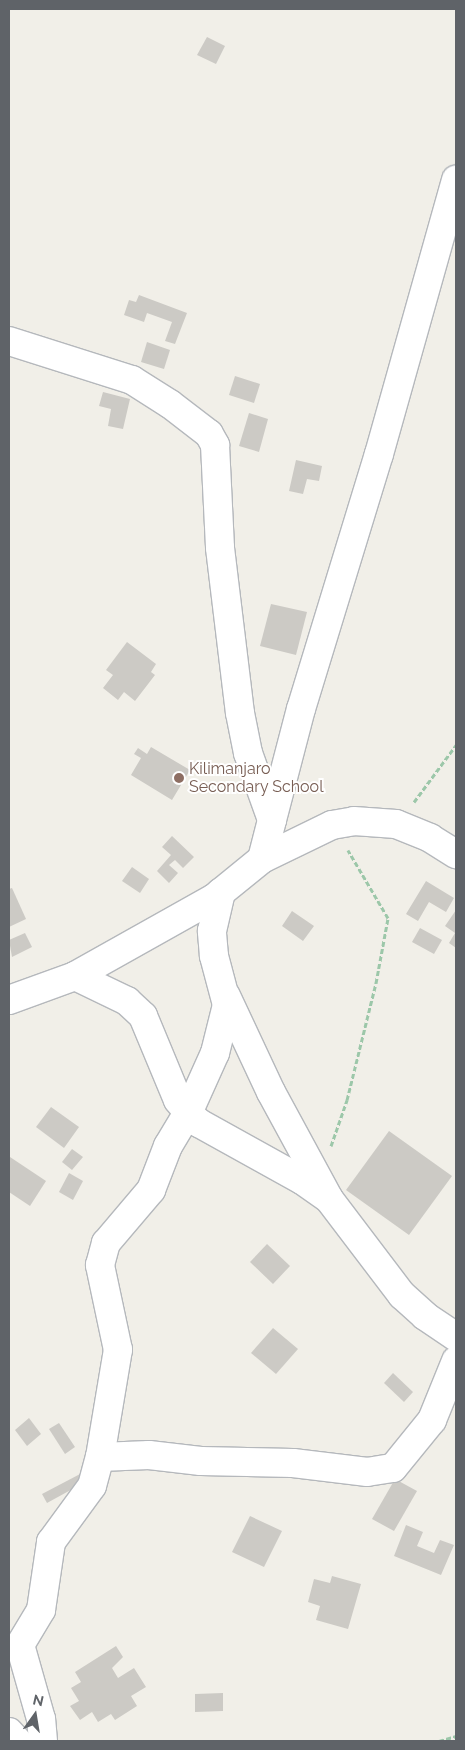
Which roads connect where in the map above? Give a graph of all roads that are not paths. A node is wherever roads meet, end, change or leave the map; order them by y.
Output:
1 (456, 180) edge
2 (9, 341) edge
3 (272, 820) junction
4 (456, 854) edge
5 (262, 859) junction
6 (221, 892) junction
7 (75, 976) junction
8 (226, 996) junction
9 (9, 1000) edge
10 (188, 1113) junction
11 (324, 1188) junction
12 (456, 1337) edge
13 (456, 1361) edge
14 (100, 1458) junction
15 (9, 1732) edge
16 (17, 1741) edge
17 (43, 1741) edge

1 - 3 street
2 - 3 street
3 - 5 street
4 - 5 street
5 - 6 street
6 - 7 street
6 - 8 street
7 - 9 street
7 - 10 street
8 - 10 street
8 - 11 street
10 - 11 street
10 - 14 street
11 - 12 street
13 - 14 street
14 - 17 street
15 - 16 street

